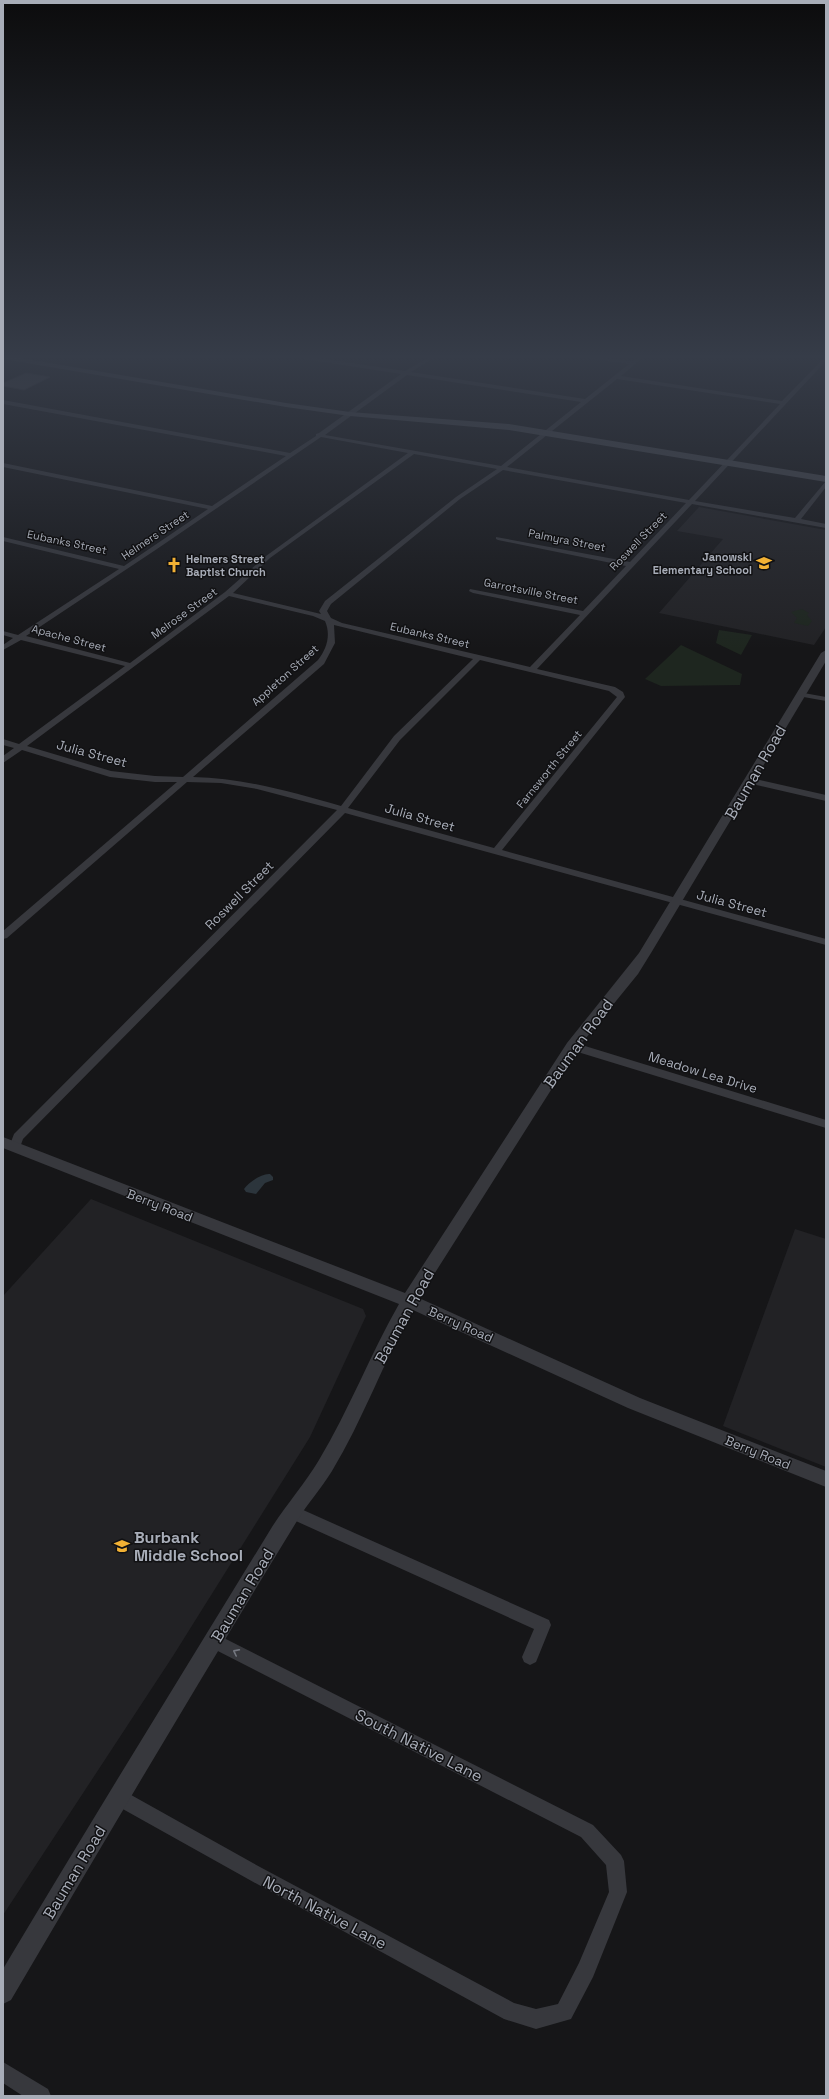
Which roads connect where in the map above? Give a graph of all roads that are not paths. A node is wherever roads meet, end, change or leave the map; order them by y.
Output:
1 (278, 453) edge
2 (292, 453) edge
3 (412, 453) edge
4 (418, 453) edge
5 (521, 453) edge
6 (681, 453) edge
7 (737, 453) edge
8 (289, 455) junction
9 (729, 461) junction
10 (3, 465) edge
11 (502, 468) junction
12 (826, 474) edge
13 (826, 479) edge
14 (826, 483) edge
15 (691, 502) junction
16 (213, 508) junction
17 (796, 521) junction
18 (826, 526) edge
19 (498, 538) dead end
20 (3, 539) edge
21 (632, 564) junction
22 (125, 568) junction
23 (473, 591) dead end
24 (228, 594) junction
25 (325, 614) junction
26 (585, 614) junction
27 (340, 625) junction
28 (332, 627) junction
29 (3, 633) edge
30 (19, 637) junction
31 (3, 648) edge
32 (826, 653) edge
33 (479, 657) junction
34 (130, 665) junction
35 (532, 670) junction
36 (802, 694) junction
37 (826, 699) edge
38 (619, 701) joint
39 (3, 742) edge
40 (21, 747) junction
41 (3, 760) edge
42 (204, 762) junction
43 (184, 780) junction
44 (221, 780) junction
45 (751, 781) junction
46 (826, 798) edge
47 (343, 809) junction
48 (496, 851) junction
49 (677, 902) junction
50 (3, 936) edge
51 (826, 942) edge
52 (572, 1046) junction
53 (826, 1124) edge
54 (9, 1145) edge
55 (409, 1301) junction
56 (826, 1479) edge
57 (292, 1512) junction
58 (214, 1640) junction
59 (530, 1657) dead end
60 (118, 1796) junction
61 (3, 1992) edge
62 (536, 2019) joint
63 (3, 2072) edge
64 (41, 2096) edge

1 - 8 street
2 - 8 street, Helmers Street
3 - 24 street, Melrose Street
4 - 11 street
5 - 11 street
6 - 9 main road
7 - 9 street, Roswell Street
8 - 16 street, Helmers Street
9 - 12 main road
9 - 13 main road
9 - 15 street, Roswell Street
10 - 16 street
11 - 15 street
11 - 25 street
14 - 17 street
15 - 17 street
15 - 21 street, Roswell Street
16 - 22 street, Helmers Street
17 - 18 street
19 - 21 street, Palmyra Street
20 - 22 street, Eubanks Street
21 - 26 street, Roswell Street
22 - 30 street, Helmers Street
23 - 26 street, Garrotsville Street
24 - 25 street, Eubanks Street
24 - 34 street, Melrose Street
25 - 27 street, Eubanks Street
25 - 28 street, Appleton Street
26 - 35 street, Roswell Street
27 - 28 street
27 - 33 street, Eubanks Street
28 - 42 street, Appleton Street
29 - 30 street, Apache Street
30 - 31 street, Helmers Street
30 - 34 street, Apache Street
32 - 36 street, Bauman Road
33 - 35 street, Eubanks Street
33 - 47 street, Roswell Street
34 - 40 street, Melrose Street
35 - 38 street, Eubanks Street
36 - 37 street
36 - 45 street, Bauman Road
38 - 48 street, Farnsworth Street
39 - 40 street, Julia Street
40 - 41 street, Melrose Street
40 - 43 street, Julia Street
42 - 43 street, Appleton Street
42 - 44 street
43 - 44 street, Julia Street
43 - 50 street, Appleton Street
44 - 47 street, Julia Street
45 - 46 street
45 - 49 street, Bauman Road
47 - 48 street, Julia Street
47 - 54 street, Roswell Street
48 - 49 street, Julia Street
49 - 51 street, Julia Street
49 - 52 street, Bauman Road
52 - 53 street, Meadow Lea Drive
52 - 55 street, Bauman Road
54 - 55 street, Berry Road
55 - 56 street, Berry Road
55 - 57 street, Bauman Road
57 - 58 street, Bauman Road
57 - 59 street
58 - 60 street, Bauman Road
62 -> 58 street, South Native Lane
60 - 61 street, Bauman Road
60 - 62 street, North Native Lane
63 - 64 street

